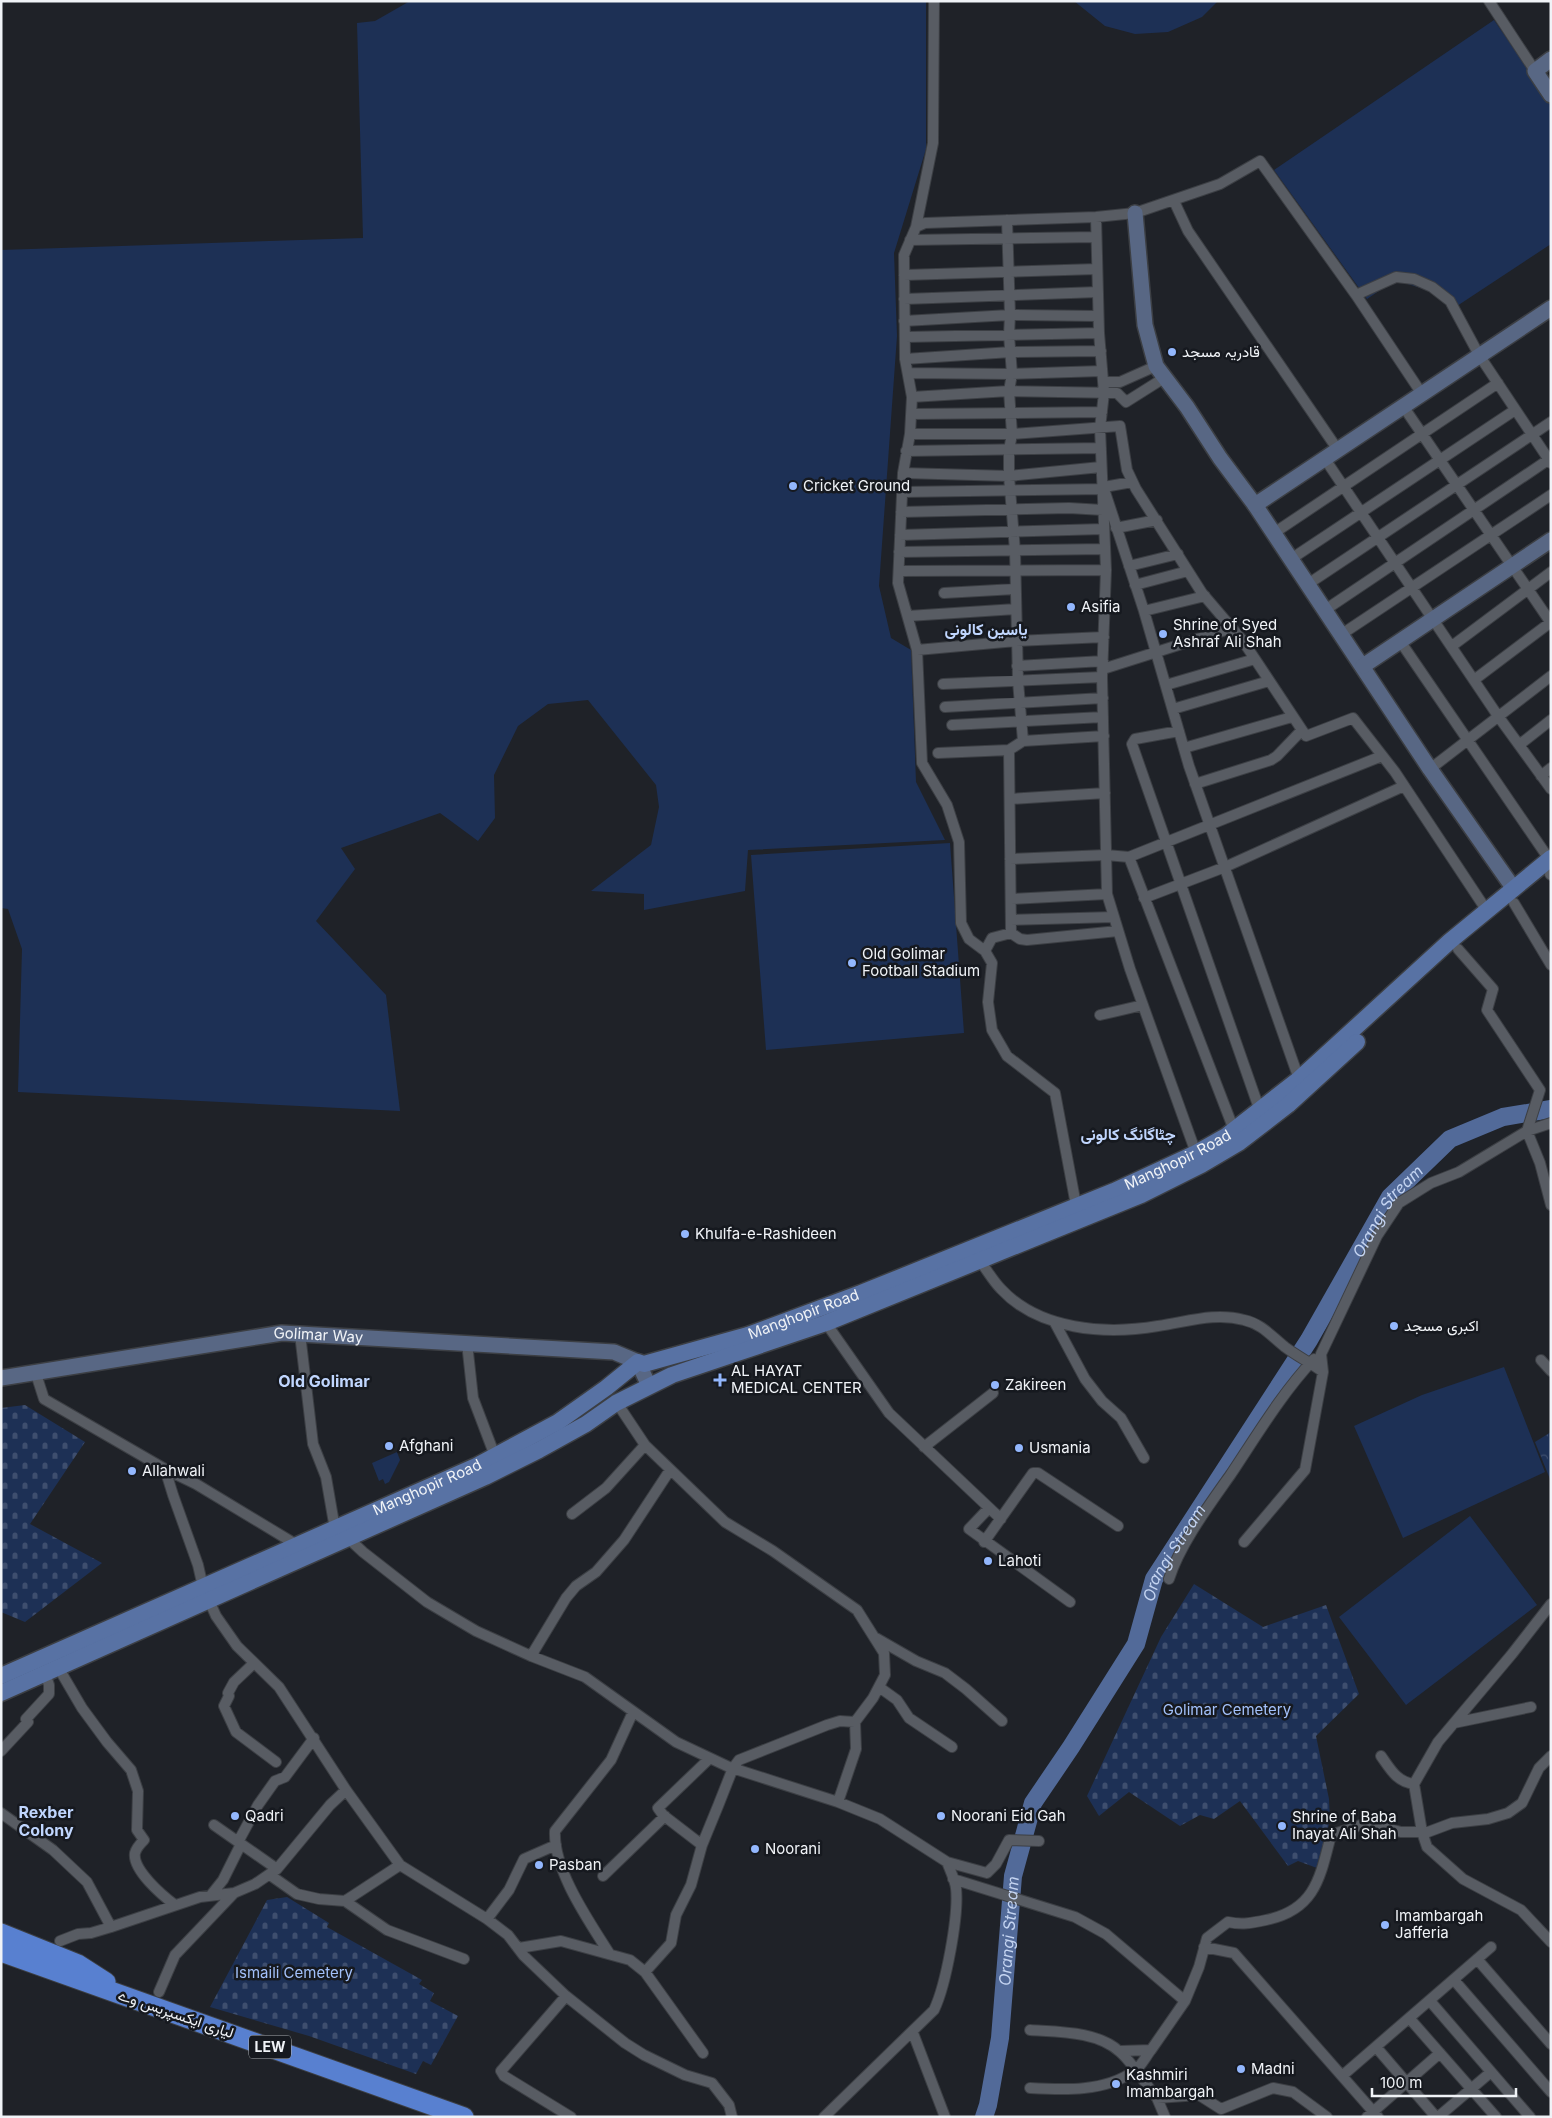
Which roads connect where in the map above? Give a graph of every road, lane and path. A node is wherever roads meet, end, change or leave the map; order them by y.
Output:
1 (934, 1) edge
2 (1489, 1) edge
3 (1551, 60) edge
4 (1535, 71) junction
5 (1551, 95) edge
6 (1174, 201) junction
7 (1134, 213) junction
8 (1096, 217) junction
9 (1007, 220) junction
10 (916, 227) junction
11 (1096, 237) junction
12 (1007, 238) junction
13 (910, 240) junction
14 (1097, 269) junction
15 (1008, 271) junction
16 (904, 275) junction
17 (1098, 292) junction
18 (1009, 295) junction
19 (1356, 296) junction
20 (904, 299) junction
21 (1551, 308) edge
22 (1010, 315) junction
23 (1098, 316) junction
24 (904, 321) junction
25 (1099, 333) junction
26 (1009, 335) junction
27 (904, 337) junction
28 (1101, 351) junction
29 (1011, 352) junction
30 (1479, 355) junction
31 (905, 359) junction
32 (1102, 371) junction
33 (1160, 372) junction
34 (909, 373) junction
35 (1012, 374) junction
36 (1498, 384) junction
37 (1103, 388) junction
38 (1008, 392) junction
39 (1422, 394) junction
40 (912, 397) junction
41 (1403, 406) junction
42 (1515, 410) junction
43 (1102, 412) junction
44 (1010, 413) junction
45 (911, 414) junction
46 (1551, 422) edge
47 (1100, 428) junction
48 (910, 434) junction
49 (1012, 434) junction
50 (1421, 434) junction
51 (1532, 435) junction
52 (1101, 448) junction
53 (1009, 450) junction
54 (1338, 450) junction
55 (906, 451) junction
56 (1325, 459) junction
57 (1550, 460) edge
58 (1440, 461) junction
59 (1101, 467) junction
60 (903, 473) junction
61 (1009, 476) junction
62 (1132, 482) junction
63 (1343, 486) junction
64 (1456, 486) junction
65 (1104, 488) junction
66 (1010, 489) junction
67 (902, 492) junction
68 (1551, 495) edge
69 (1255, 505) junction
70 (1011, 510) junction
71 (1103, 510) junction
72 (1473, 510) junction
73 (901, 512) junction
74 (1361, 513) junction
75 (1157, 520) junction
76 (1116, 528) junction
77 (1103, 529) junction
78 (1013, 531) junction
79 (1274, 534) junction
80 (900, 535) junction
81 (1490, 535) junction
82 (1378, 537) junction
83 (1551, 540) edge
84 (1104, 549) junction
85 (1015, 551) junction
86 (900, 552) junction
87 (1178, 554) junction
88 (1291, 559) junction
89 (1395, 563) junction
90 (1129, 566) junction
91 (1512, 566) junction
92 (1015, 570) junction
93 (1106, 570) junction
94 (898, 571) junction
95 (1188, 571) junction
96 (1551, 572) edge
97 (1308, 584) junction
98 (1135, 585) junction
99 (1412, 587) junction
100 (1015, 589) junction
101 (1528, 589) junction
102 (944, 593) dead end
103 (1205, 596) junction
104 (1016, 609) junction
105 (1326, 610) junction
106 (1144, 611) junction
107 (908, 616) junction
108 (1433, 618) junction
109 (1551, 623) edge
110 (1232, 628) junction
111 (1342, 634) junction
112 (1104, 637) junction
113 (1016, 641) junction
114 (1400, 641) junction
115 (1452, 646) junction
116 (916, 650) junction
117 (1157, 653) junction
118 (1255, 659) junction
119 (1017, 666) junction
120 (1363, 666) junction
121 (1103, 669) junction
122 (1551, 676) edge
123 (1474, 680) junction
124 (1018, 681) junction
125 (1270, 681) junction
126 (943, 684) dead end
127 (1166, 685) junction
128 (1103, 698) junction
129 (1019, 702) junction
130 (945, 707) dead end
131 (1173, 709) junction
132 (1498, 716) junction
133 (1103, 717) junction
134 (1292, 717) junction
135 (1020, 720) junction
136 (1551, 720) edge
137 (952, 724) dead end
138 (1302, 730) junction
139 (1179, 731) junction
140 (1104, 736) junction
141 (1468, 740) junction
142 (1023, 741) junction
143 (1519, 745) junction
144 (1184, 748) junction
145 (1009, 750) junction
146 (938, 754) dead end
147 (1382, 756) junction
148 (1551, 768) edge
149 (1430, 769) junction
150 (1541, 776) junction
151 (1195, 784) junction
152 (1404, 786) junction
153 (1551, 789) edge
154 (1105, 793) junction
155 (1010, 799) junction
156 (1209, 826) junction
157 (1165, 842) junction
158 (1106, 855) junction
159 (1129, 857) junction
160 (1010, 859) junction
161 (1225, 867) junction
162 (1550, 868) edge
163 (1181, 884) junction
164 (1107, 894) junction
165 (1514, 896) junction
166 (1144, 898) junction
167 (1011, 899) junction
168 (1487, 911) junction
169 (1114, 917) junction
170 (1011, 920) junction
171 (1118, 931) junction
172 (1011, 934) junction
173 (1458, 949) junction
174 (985, 951) junction
175 (1551, 965) edge
176 (1143, 1005) junction
177 (1100, 1015) dead end
178 (1299, 1079) junction
179 (1260, 1111) junction
180 (1551, 1123) edge
181 (1234, 1130) junction
182 (1527, 1131) junction
183 (1196, 1153) junction
184 (1076, 1205) junction
185 (1551, 1205) edge
186 (980, 1261) junction
187 (826, 1323) junction
188 (1055, 1323) junction
189 (300, 1334) junction
190 (467, 1344) junction
191 (1321, 1354) junction
192 (1541, 1360) dead end
193 (638, 1362) junction
194 (1310, 1363) junction
195 (1551, 1371) edge
196 (1323, 1372) junction
197 (36, 1374) junction
198 (1, 1378) edge
199 (649, 1386) junction
200 (993, 1393) dead end
201 (617, 1403) junction
202 (645, 1445) junction
203 (924, 1447) junction
204 (495, 1456) junction
205 (1144, 1458) dead end
206 (165, 1469) junction
207 (670, 1470) junction
208 (989, 1508) junction
209 (572, 1514) dead end
210 (1001, 1518) junction
211 (1118, 1526) dead end
212 (335, 1529) junction
213 (348, 1538) junction
214 (984, 1542) junction
215 (1244, 1542) dead end
216 (297, 1545) junction
217 (1169, 1579) dead end
218 (206, 1594) junction
219 (1070, 1602) dead end
220 (1551, 1604) edge
221 (1547, 1617) edge
222 (875, 1638) junction
223 (531, 1656) junction
224 (254, 1663) junction
225 (51, 1670) junction
226 (1, 1676) edge
227 (879, 1687) junction
228 (1, 1693) edge
229 (1531, 1707) dead end
230 (633, 1712) junction
231 (1002, 1721) dead end
232 (854, 1722) junction
233 (1454, 1722) junction
234 (314, 1738) junction
235 (952, 1748) dead end
236 (1, 1751) edge
237 (1382, 1756) dead end
238 (1551, 1756) edge
239 (709, 1759) junction
240 (276, 1762) dead end
241 (733, 1768) junction
242 (1414, 1784) junction
243 (346, 1790) junction
244 (838, 1802) junction
245 (1, 1813) edge
246 (665, 1816) junction
247 (214, 1825) dead end
248 (1422, 1832) junction
249 (1039, 1841) dead end
250 (240, 1843) junction
251 (556, 1845) junction
252 (702, 1846) junction
253 (947, 1862) junction
254 (400, 1865) junction
255 (274, 1872) junction
256 (603, 1876) dead end
257 (953, 1879) junction
258 (234, 1892) junction
259 (212, 1895) junction
260 (345, 1901) junction
261 (175, 1905) junction
262 (487, 1919) junction
263 (111, 1928) junction
264 (1, 1933) edge
265 (60, 1941) dead end
266 (1551, 1942) edge
267 (1204, 1947) junction
268 (1491, 1947) dead end
269 (519, 1948) junction
270 (1, 1952) edge
271 (609, 1953) junction
272 (464, 1959) dead end
273 (1477, 1959) junction
274 (645, 1972) junction
275 (1454, 1980) junction
276 (159, 1992) dead end
277 (566, 1996) junction
278 (131, 1997) junction
279 (1185, 2001) junction
280 (1430, 2001) junction
281 (1410, 2019) junction
282 (1030, 2030) dead end
283 (913, 2033) junction
284 (1551, 2044) edge
285 (1376, 2048) junction
286 (1151, 2050) junction
287 (1120, 2051) junction
288 (704, 2053) dead end
289 (1440, 2053) junction
290 (1135, 2071) junction
291 (1491, 2072) junction
292 (1342, 2076) junction
293 (1406, 2082) junction
294 (1470, 2087) junction
295 (1030, 2088) dead end
296 (1551, 2092) edge
297 (1157, 2098) junction
298 (1373, 2115) edge
299 (464, 2117) edge
300 (572, 2117) edge
301 (732, 2117) edge
302 (824, 2117) edge
303 (945, 2117) edge
304 (1166, 2117) edge
305 (1327, 2117) edge
306 (1437, 2117) edge
307 (1496, 2117) edge
308 (1530, 2117) edge

1 - 10 street
2 - 4 street
3 - 4 street
4 - 5 street
6 - 7 street
6 - 19 street
6 - 54 street
7 - 8 street
7 - 33 street
8 - 9 street
8 - 11 street
9 - 10 street
9 - 12 street
10 - 13 street
11 - 12 street
11 - 14 street
12 - 13 street
12 - 15 street
13 - 16 street
14 - 15 street
14 - 17 street
15 - 16 street
15 - 18 street
16 - 20 street
17 - 18 street
17 - 23 street
18 - 20 street
18 - 22 street
19 - 30 street
19 - 39 street
20 - 24 street
21 - 30 street
22 - 23 street
22 - 24 street
22 - 26 street
23 - 25 street
24 - 27 street
25 - 26 street
25 - 28 street
26 - 27 street
26 - 29 street
27 - 31 street
28 - 29 street
28 - 32 street
29 - 31 street
29 - 35 street
30 - 36 street
30 - 39 street
31 - 34 street
32 - 35 street
32 - 37 street
33 - 37 street
33 - 37 street
33 - 69 street
34 - 35 street
34 - 40 street
35 - 38 street
36 - 42 street
36 - 50 street
37 - 38 street
37 - 43 street
38 - 40 street
38 - 44 street
39 - 41 street
40 - 45 street
41 - 50 street
41 - 54 street
42 - 51 street
42 - 58 street
43 - 44 street
43 - 47 street
44 - 45 street
44 - 49 street
45 - 48 street
46 - 51 street
47 - 49 street
47 - 52 street
47 - 62 street
48 - 49 street
48 - 55 street
49 - 53 street
50 - 58 street
50 - 63 street
51 - 57 street
51 - 64 street
52 - 53 street
52 - 59 street
53 - 55 street
53 - 61 street
54 - 56 street
55 - 60 street
56 - 63 street
56 - 69 street
57 - 72 street
58 - 64 street
58 - 74 street
59 - 61 street
59 - 65 street
60 - 61 street
60 - 67 street
61 - 66 street
62 - 65 street
62 - 75 street
63 - 74 street
63 - 79 street
64 - 72 street
64 - 82 street
65 - 66 street
65 - 71 street
65 - 76 street
66 - 67 street
66 - 70 street
67 - 73 street
68 - 81 street
69 - 79 street
70 - 71 street
70 - 73 street
70 - 78 street
71 - 77 street
72 - 81 street
72 - 89 street
73 - 80 street
74 - 82 street
74 - 88 street
75 - 76 street
75 - 87 street
76 - 90 street
77 - 78 street
77 - 84 street
78 - 80 street
78 - 85 street
79 - 88 street
80 - 86 street
81 - 91 street
81 - 99 street
82 - 89 street
82 - 97 street
83 - 91 street
84 - 85 street
84 - 93 street
85 - 86 street
85 - 92 street
86 - 94 street
87 - 90 street
87 - 95 street
88 - 97 street
89 - 99 street
89 - 105 street
90 - 98 street
91 - 101 street
91 - 108 street
92 - 93 street
92 - 94 street
92 - 100 street
93 - 112 street
94 - 107 street
95 - 98 street
95 - 103 street
96 - 101 street
97 - 105 street
98 - 106 street
99 - 108 street
99 - 111 street
100 - 102 street
100 - 104 street
101 - 109 street
101 - 115 street
103 - 106 street
103 - 110 street
104 - 107 street
104 - 113 street
105 - 111 street
106 - 117 street
107 - 116 street
108 - 114 street
108 - 115 street
109 - 123 street
110 - 117 street
110 - 118 street
111 - 120 street
112 - 113 street
112 - 121 street
113 - 116 street
113 - 119 street
114 - 120 street
114 - 141 street
115 - 123 street
116 - 174 street
117 - 121 street
117 - 127 street
118 - 125 street
118 - 127 street
119 - 121 street
119 - 124 street
120 - 149 street
121 - 124 street
121 - 128 street
122 - 132 street
123 - 132 street
124 - 126 street
124 - 129 street
125 - 131 street
125 - 134 street
127 - 131 street
128 - 129 street
128 - 133 street
129 - 130 street
129 - 135 street
131 - 139 street
132 - 141 street
132 - 143 street
133 - 135 street
133 - 140 street
134 - 138 street
134 - 144 street
135 - 137 street
135 - 142 street
136 - 143 street
138 - 147 street
138 - 151 street
139 - 144 street
139 - 157 street
140 - 142 street
140 - 154 street
141 - 149 street
141 - 162 street
142 - 145 street
143 - 150 street
144 - 151 street
145 - 146 street
145 - 155 street
147 - 152 street
147 - 156 street
148 - 150 street
149 - 165 street
150 - 153 street
151 - 156 street
152 - 161 street
152 - 168 street
154 - 155 street
154 - 158 street
155 - 160 street
156 - 157 street
156 - 161 street
157 - 159 street
157 - 163 street
158 - 159 street
158 - 160 street
158 - 164 street
159 - 166 street
160 - 167 street
161 - 163 street
161 - 178 street
162 - 165 main road, Manghopir Road
163 - 166 street
163 - 179 street
164 - 167 street
164 - 169 street
165 - 168 main road, Manghopir Road
165 - 173 main road, Manghopir Road
165 - 175 street
166 - 181 street
167 - 170 street
168 - 178 main road, Manghopir Road
169 - 170 street
169 - 171 street
170 - 172 street
171 - 172 street
171 - 176 street
172 - 174 street
173 - 182 street
173 - 186 main road, Manghopir Road
174 - 184 street
176 - 177 street
176 - 183 street
178 - 179 main road, Manghopir Road
179 - 181 main road, Manghopir Road
180 - 182 street
181 - 183 main road, Manghopir Road
182 - 185 street
182 - 191 street
183 - 184 main road, Manghopir Road
184 - 193 main road, Manghopir Road
186 - 187 main road, Manghopir Road
186 - 188 street
187 - 199 main road, Manghopir Road
187 - 203 street
188 - 194 street
188 - 205 street
189 - 190 street, Golimar Way
189 - 197 street, Golimar Way
189 - 212 street
190 - 193 street, Golimar Way
190 - 204 street
191 - 194 street
191 - 196 street
192 - 195 street
193 - 199 street
193 - 204 main road, Manghopir Road
194 - 196 street
194 - 217 street
196 - 215 street
197 - 198 street, Golimar Way
197 - 206 street
199 - 201 main road, Manghopir Road
200 - 203 street
201 - 202 street
201 - 213 main road, Manghopir Road
202 - 207 street
202 - 209 street
203 - 208 street
204 - 212 main road, Manghopir Road
206 - 216 street
206 - 218 street
207 - 222 street
207 - 223 street
208 - 210 street
208 - 214 street
210 - 211 street
210 - 214 street
212 - 216 main road, Manghopir Road
213 - 218 main road, Manghopir Road
213 - 223 street
214 - 219 street
216 - 218 main road, Manghopir Road
218 - 224 street
218 - 225 main road, Manghopir Road
218 - 226 main road, Manghopir Road
220 - 221 street
221 - 233 street
222 - 227 street
222 - 231 street
223 - 230 street
224 - 234 street
224 - 240 street
225 - 228 main road, Manghopir Road
225 - 236 street
225 - 261 street
227 - 232 street
227 - 235 street
229 - 233 street
230 - 239 street
230 - 251 street
232 - 241 street
232 - 244 street
233 - 242 street
234 - 243 street
234 - 250 street
237 - 242 street
238 - 248 street
239 - 241 street
239 - 246 street
241 - 244 street
241 - 252 street
242 - 248 street
243 - 254 street
243 - 255 street
244 - 253 street
245 - 263 street
246 - 252 street
246 - 256 street
247 - 250 street
248 - 266 street
248 - 267 street
249 - 253 street
250 - 255 street
250 - 259 street
251 - 262 street
251 - 271 street
252 - 274 street
253 - 257 street
254 - 260 street
254 - 262 street
255 - 258 street
255 - 260 street
257 - 279 street
257 - 283 street
258 - 259 street
258 - 276 street
259 - 261 street
260 - 272 street
261 - 263 street
262 - 269 street
263 - 265 street
264 - 278 highway, LEW
267 - 279 street
267 - 292 street
268 - 273 street
269 - 271 street
269 - 277 street
270 - 278 highway, لیاری ایکسپریس وے / LEW
271 - 274 street
273 - 275 street
273 - 284 street
274 - 288 street
275 - 280 street
275 - 296 street
277 - 300 street
277 - 301 street
278 - 299 highway, لیاری ایکسپریس وے / LEW
279 - 286 street
280 - 281 street
280 - 291 street
281 - 285 street
281 - 289 street
282 - 287 street
283 - 302 street
283 - 303 street
285 - 292 street
285 - 293 street
286 - 287 street
286 - 290 street
287 - 290 street
289 - 293 street
289 - 294 street
290 - 295 street
290 - 297 street
291 - 294 street
291 - 308 street
292 - 298 street
293 - 298 street
293 - 306 street
294 - 306 street
294 - 307 street
297 - 304 street
297 - 305 street

